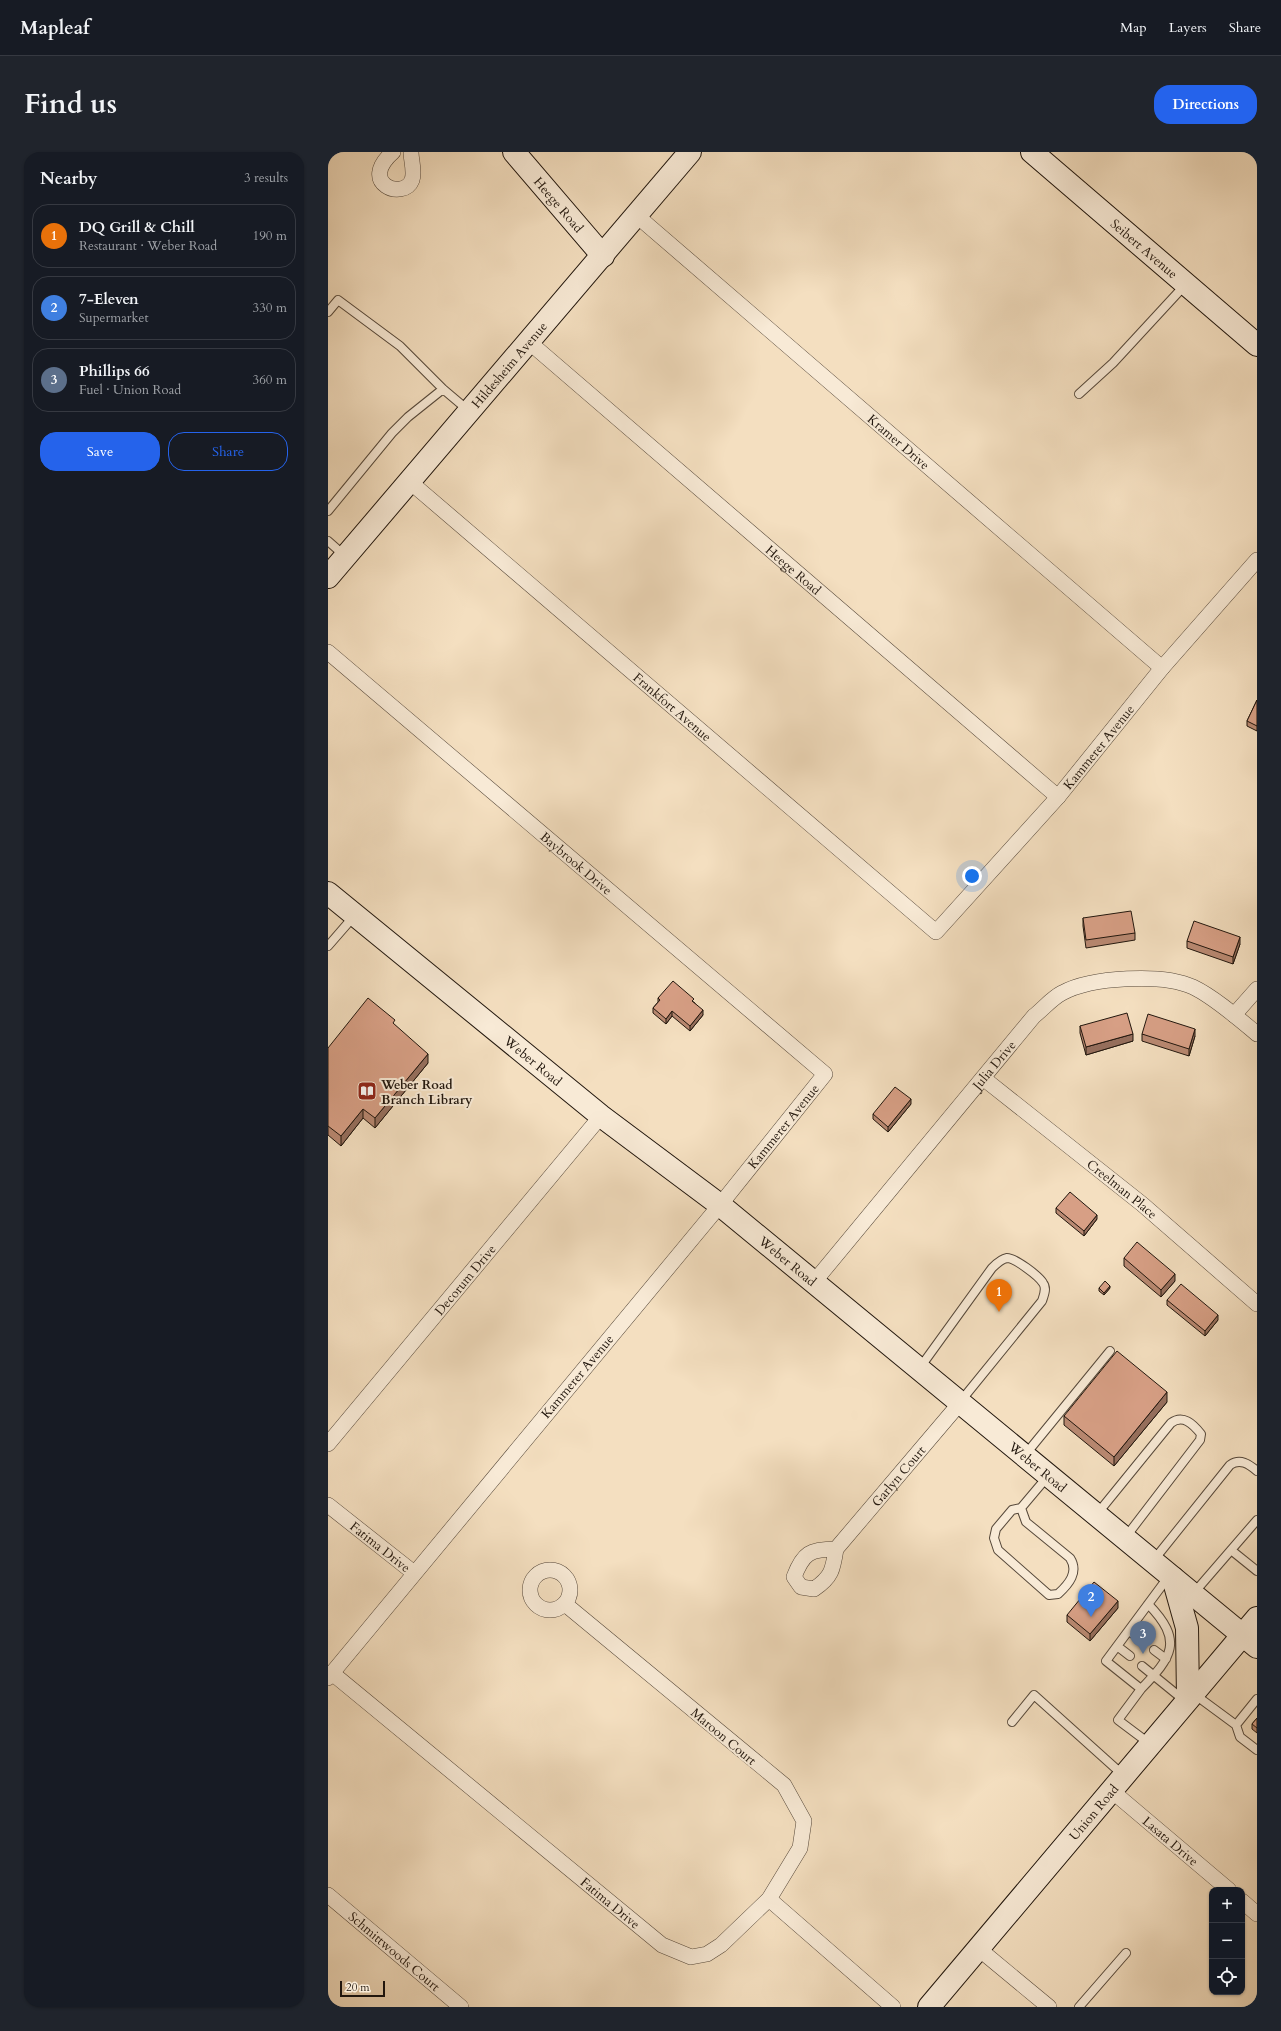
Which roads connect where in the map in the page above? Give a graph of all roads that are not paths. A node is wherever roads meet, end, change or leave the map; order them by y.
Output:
1 (393, 152) edge
2 (411, 152) edge
3 (514, 152) edge
4 (690, 152) edge
5 (1032, 152) edge
6 (636, 215) junction
7 (603, 256) junction
8 (1186, 284) junction
9 (328, 312) edge
10 (529, 342) junction
11 (1257, 345) edge
12 (443, 389) junction
13 (1079, 394) dead end
14 (469, 411) junction
15 (409, 481) junction
16 (328, 511) edge
17 (328, 541) edge
18 (345, 557) junction
19 (1257, 560) edge
20 (328, 577) edge
21 (328, 652) edge
22 (1162, 668) junction
23 (1058, 797) junction
24 (328, 893) edge
25 (355, 915) junction
26 (936, 932) joint
27 (328, 946) edge
28 (1257, 988) edge
29 (1234, 1015) junction
30 (1257, 1034) edge
31 (825, 1074) joint
32 (983, 1078) junction
33 (601, 1116) junction
34 (720, 1205) junction
35 (814, 1282) junction
36 (1257, 1304) edge
37 (1110, 1350) dead end
38 (919, 1369) junction
39 (960, 1403) junction
40 (328, 1444) edge
41 (1024, 1456) junction
42 (1257, 1471) edge
43 (1049, 1475) junction
44 (328, 1505) edge
45 (1021, 1508) junction
46 (1096, 1515) junction
47 (1257, 1520) edge
48 (1125, 1538) junction
49 (836, 1549) dead end
50 (1231, 1550) junction
51 (1152, 1561) junction
52 (1257, 1571) edge
53 (414, 1573) junction
54 (1171, 1577) junction
55 (1193, 1594) junction
56 (565, 1604) dead end
57 (1148, 1604) junction
58 (1257, 1618) edge
59 (1129, 1630) junction
60 (1143, 1641) dead end
61 (1250, 1641) edge
62 (1117, 1646) junction
63 (1154, 1650) dead end
64 (1130, 1656) dead end
65 (1166, 1659) junction
66 (1142, 1666) dead end
67 (330, 1675) edge
68 (1154, 1675) junction
69 (1141, 1690) junction
70 (1189, 1698) junction
71 (1257, 1699) edge
72 (1012, 1722) dead end
73 (1236, 1725) junction
74 (1150, 1745) junction
75 (1257, 1750) edge
76 (1118, 1783) junction
77 (1226, 1887) edge
78 (328, 1896) edge
79 (768, 1899) junction
80 (1245, 1904) edge
81 (1257, 1914) edge
82 (979, 1949) junction
83 (1126, 1952) dead end
84 (461, 2007) edge
85 (893, 2007) edge
86 (930, 2007) edge
87 (1049, 2007) edge
88 (1079, 2007) edge

1 - 2 street
3 - 7 main road, Heege Road
4 - 6 main road, Hildesheim Avenue
5 - 8 main road, Seibert Avenue
6 - 7 main road, Hildesheim Avenue
6 - 22 street, Kramer Drive
7 - 10 main road, Hildesheim Avenue
8 - 11 main road, Seibert Avenue
8 - 13 lane
9 - 12 lane
10 - 14 main road, Hildesheim Avenue
10 - 23 street, Heege Road
12 - 14 lane
12 - 16 lane
14 - 15 main road, Hildesheim Avenue
15 - 18 main road, Hildesheim Avenue
15 - 26 street, Frankfort Avenue
17 - 18 lane
18 - 20 main road, Hildesheim Avenue
19 - 22 street, Kammerer Avenue
21 - 31 street, Baybrook Drive
22 - 23 street, Kammerer Avenue
23 - 26 street, Kammerer Avenue
24 - 25 main road, Weber Road
25 - 27 lane
25 - 33 main road, Weber Road
28 - 29 street
29 - 30 street, Julia Drive
29 - 32 street, Julia Drive
31 - 34 street, Kammerer Avenue
32 - 35 street, Julia Drive
32 - 36 street, Creelman Place
33 - 34 main road, Weber Road
33 - 40 street, Decorum Drive
34 - 35 main road, Weber Road
34 - 53 street, Kammerer Avenue
35 - 38 main road, Weber Road
37 - 41 lane
38 - 39 main road, Weber Road
38 - 39 lane
39 - 41 main road, Weber Road
39 - 49 street, Garlyn Court
41 - 43 main road, Weber Road
42 - 51 lane
43 - 45 lane
43 - 46 main road, Weber Road
44 - 53 street, Fatima Drive
45 - 45 lane
46 - 48 main road, Weber Road
46 - 48 lane
47 - 50 lane
48 - 51 main road, Weber Road
50 - 52 lane
50 - 55 lane
51 - 54 main road, Weber Road
53 - 67 street, Kammerer Avenue
54 - 55 main road, Weber Road
54 - 57 lane
54 - 70 main road
55 - 61 main road, Weber Road
56 - 79 street, Maroon Court
57 - 59 lane
57 - 65 lane
58 - 61 main road, Union Road
59 - 60 lane
59 - 62 lane
61 - 70 main road, Union Road
62 - 64 lane
62 - 69 lane
63 - 65 lane
65 - 68 lane
66 - 68 lane
67 - 79 street, Fatima Drive
68 - 69 lane
68 - 70 lane
69 - 74 lane
70 - 73 lane
70 - 74 main road, Union Road
71 - 73 lane
72 - 76 lane
73 - 75 lane
74 - 76 main road, Union Road
76 - 77 street, Lasata Drive
76 - 82 main road, Union Road
78 - 84 street, Schmittwoods Court
79 - 85 street
80 - 81 street
82 - 86 main road, Union Road
82 - 87 street
83 - 88 lane

